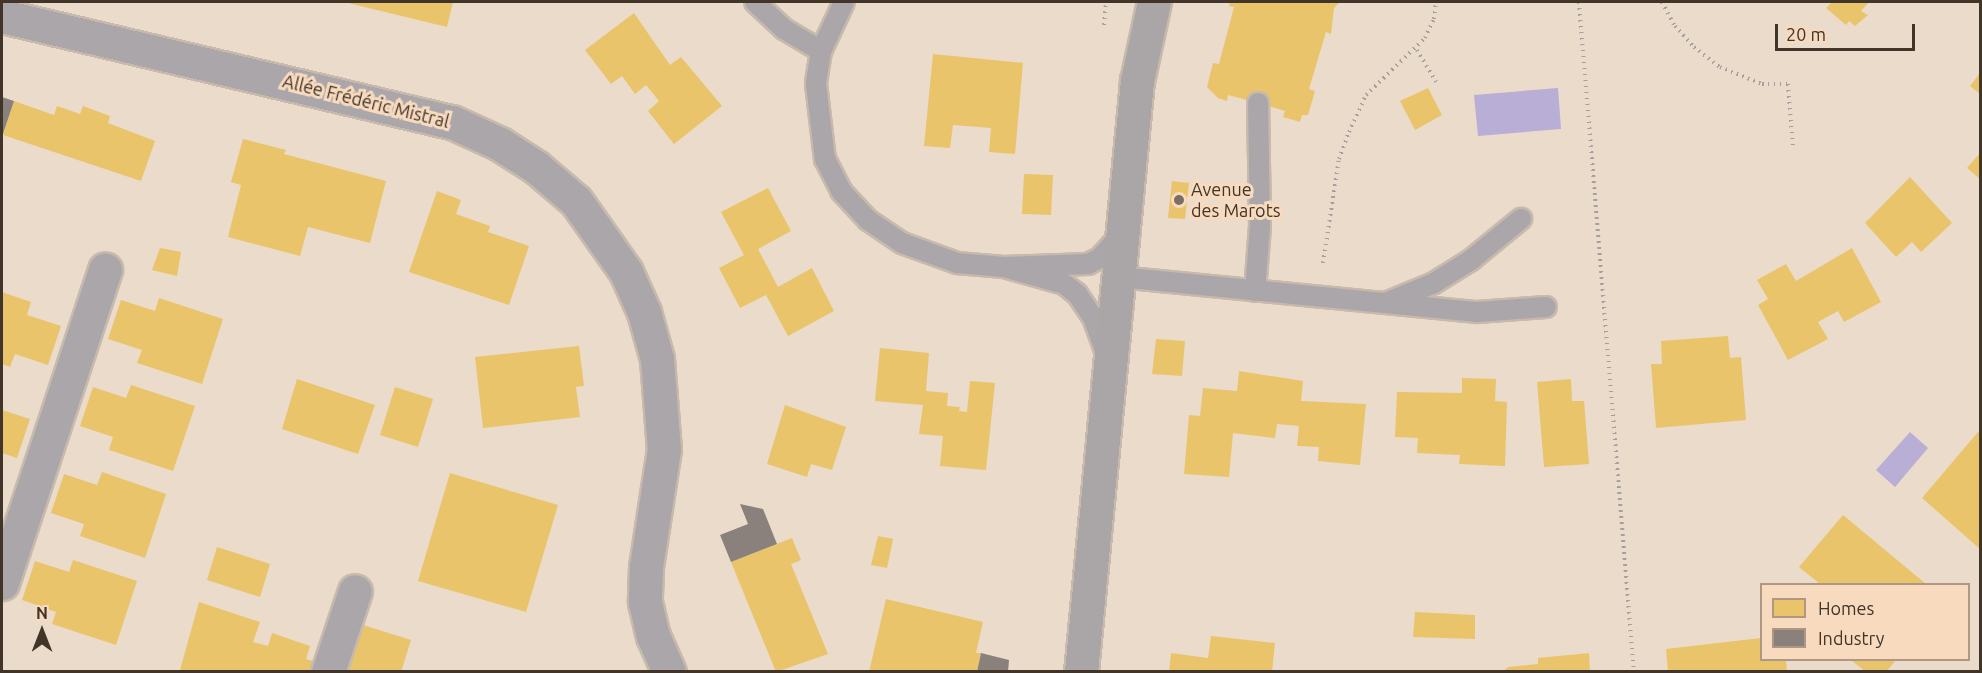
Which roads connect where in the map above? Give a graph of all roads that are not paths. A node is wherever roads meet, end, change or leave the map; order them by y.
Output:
1 (755, 2) edge
2 (844, 2) edge
3 (1154, 2) edge
4 (2, 16) edge
5 (821, 51) junction
6 (1258, 103) dead end
7 (1521, 219) dead end
8 (1123, 231) junction
9 (1004, 267) junction
10 (105, 270) dead end
11 (1119, 278) junction
12 (1255, 291) junction
13 (1383, 305) junction
14 (1546, 307) dead end
15 (1110, 369) junction
16 (2, 583) edge
17 (355, 591) dead end
18 (328, 672) edge
19 (669, 672) edge
20 (1081, 672) edge

1 - 5 lane
2 - 5 lane
3 - 8 street
4 - 19 street, Allée Frédéric Mistral
5 - 9 lane
6 - 12 lane
7 - 13 lane
8 - 9 lane
8 - 11 street
9 - 15 lane
10 - 16 street
11 - 12 lane
11 - 15 street
12 - 13 lane
13 - 14 lane
15 - 20 street
17 - 18 street

